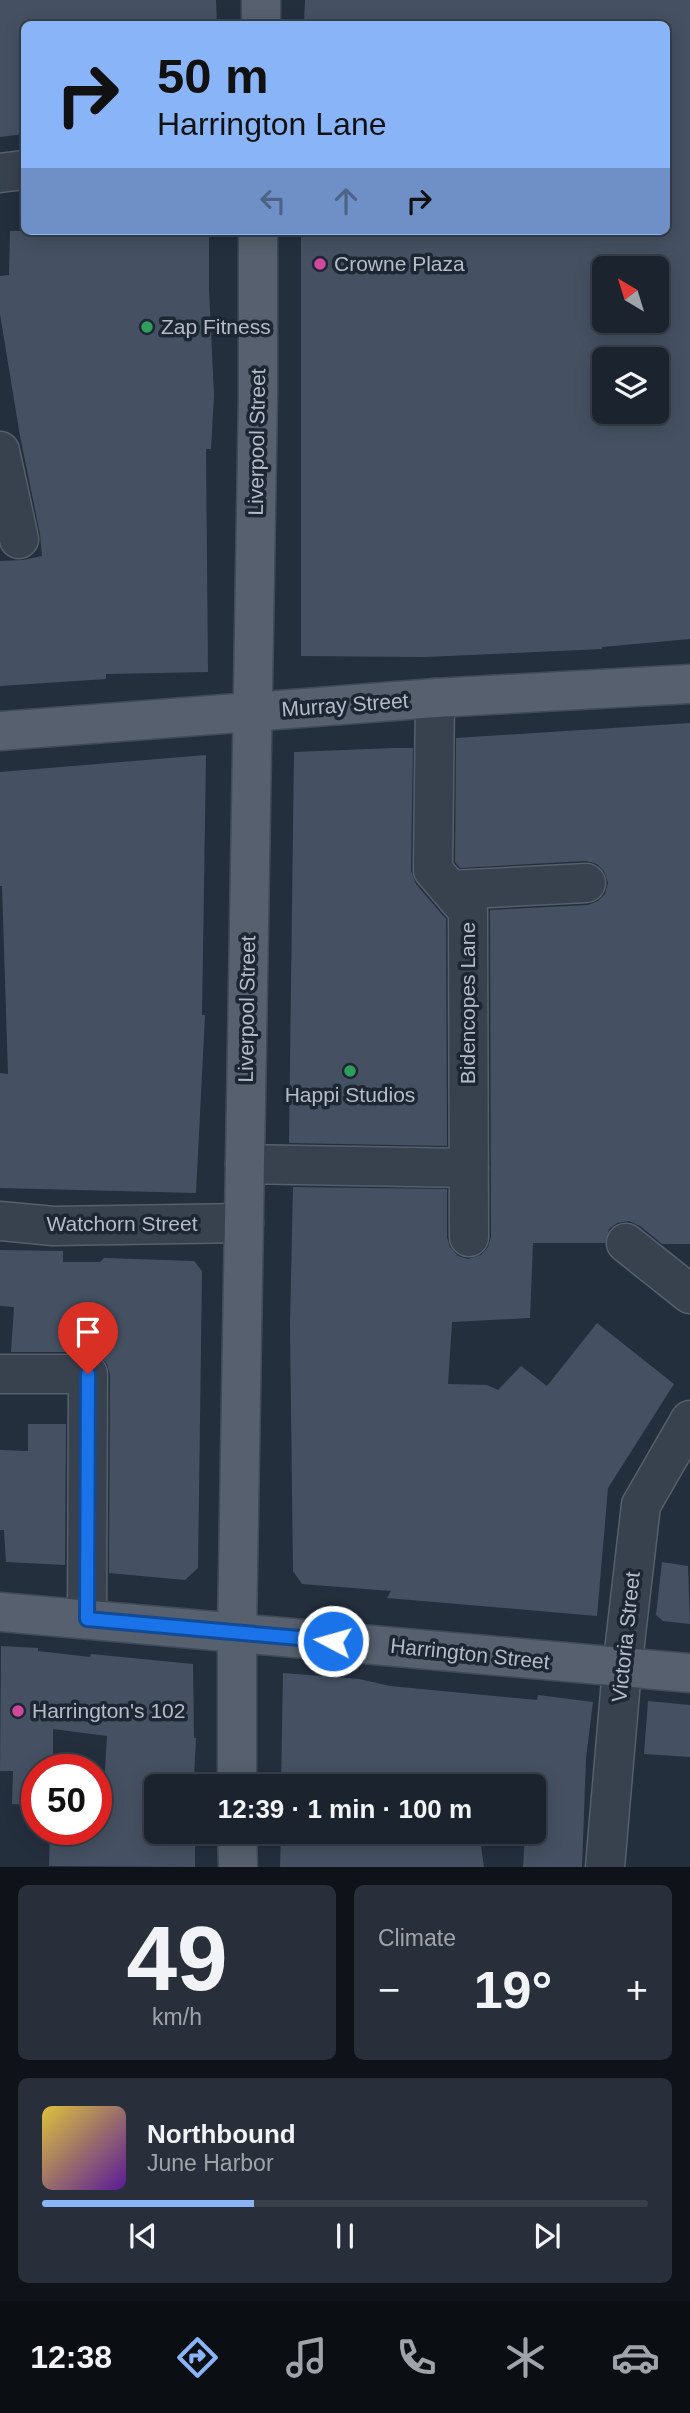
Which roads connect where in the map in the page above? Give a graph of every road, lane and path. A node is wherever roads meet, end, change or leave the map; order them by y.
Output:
1 (261, 0) edge
2 (261, 21) edge
3 (21, 170) edge
4 (0, 173) edge
5 (258, 235) edge
6 (0, 451) edge
7 (19, 539) dead end
8 (690, 684) edge
9 (435, 698) junction
10 (253, 712) junction
11 (0, 731) edge
12 (586, 883) dead end
13 (450, 890) junction
14 (245, 1164) junction
15 (469, 1168) junction
16 (0, 1221) edge
17 (244, 1223) junction
18 (469, 1237) dead end
19 (626, 1243) dead end
20 (690, 1294) edge
21 (0, 1374) edge
22 (690, 1420) edge
23 (0, 1612) edge
24 (87, 1619) junction
25 (237, 1631) junction
26 (622, 1669) junction
27 (690, 1674) edge
28 (237, 1774) edge
29 (237, 1844) edge
30 (238, 1867) edge
31 (605, 1867) edge

1 - 2 main road
3 - 4 street
5 - 10 main road, Liverpool Street
6 - 7 street
8 - 9 main road, Murray Street
9 - 10 main road, Murray Street
9 - 13 street, Bidencopes Lane
10 - 11 main road, Murray Street
10 - 14 main road, Liverpool Street
12 - 13 street
13 - 15 street, Bidencopes Lane
14 - 15 street
14 - 17 main road, Liverpool Street
15 - 18 street, Bidencopes Lane
16 - 17 street, Watchorn Street
17 - 25 main road, Liverpool Street
19 - 20 street
21 - 24 street
22 - 26 street, Victoria Street
23 - 24 main road, Harrington Street
24 - 25 main road, Harrington Street
25 - 26 main road, Harrington Street
25 - 28 main road, Liverpool Street
26 - 27 main road, Harrington Street
26 - 31 street, Victoria Street
29 - 30 main road

